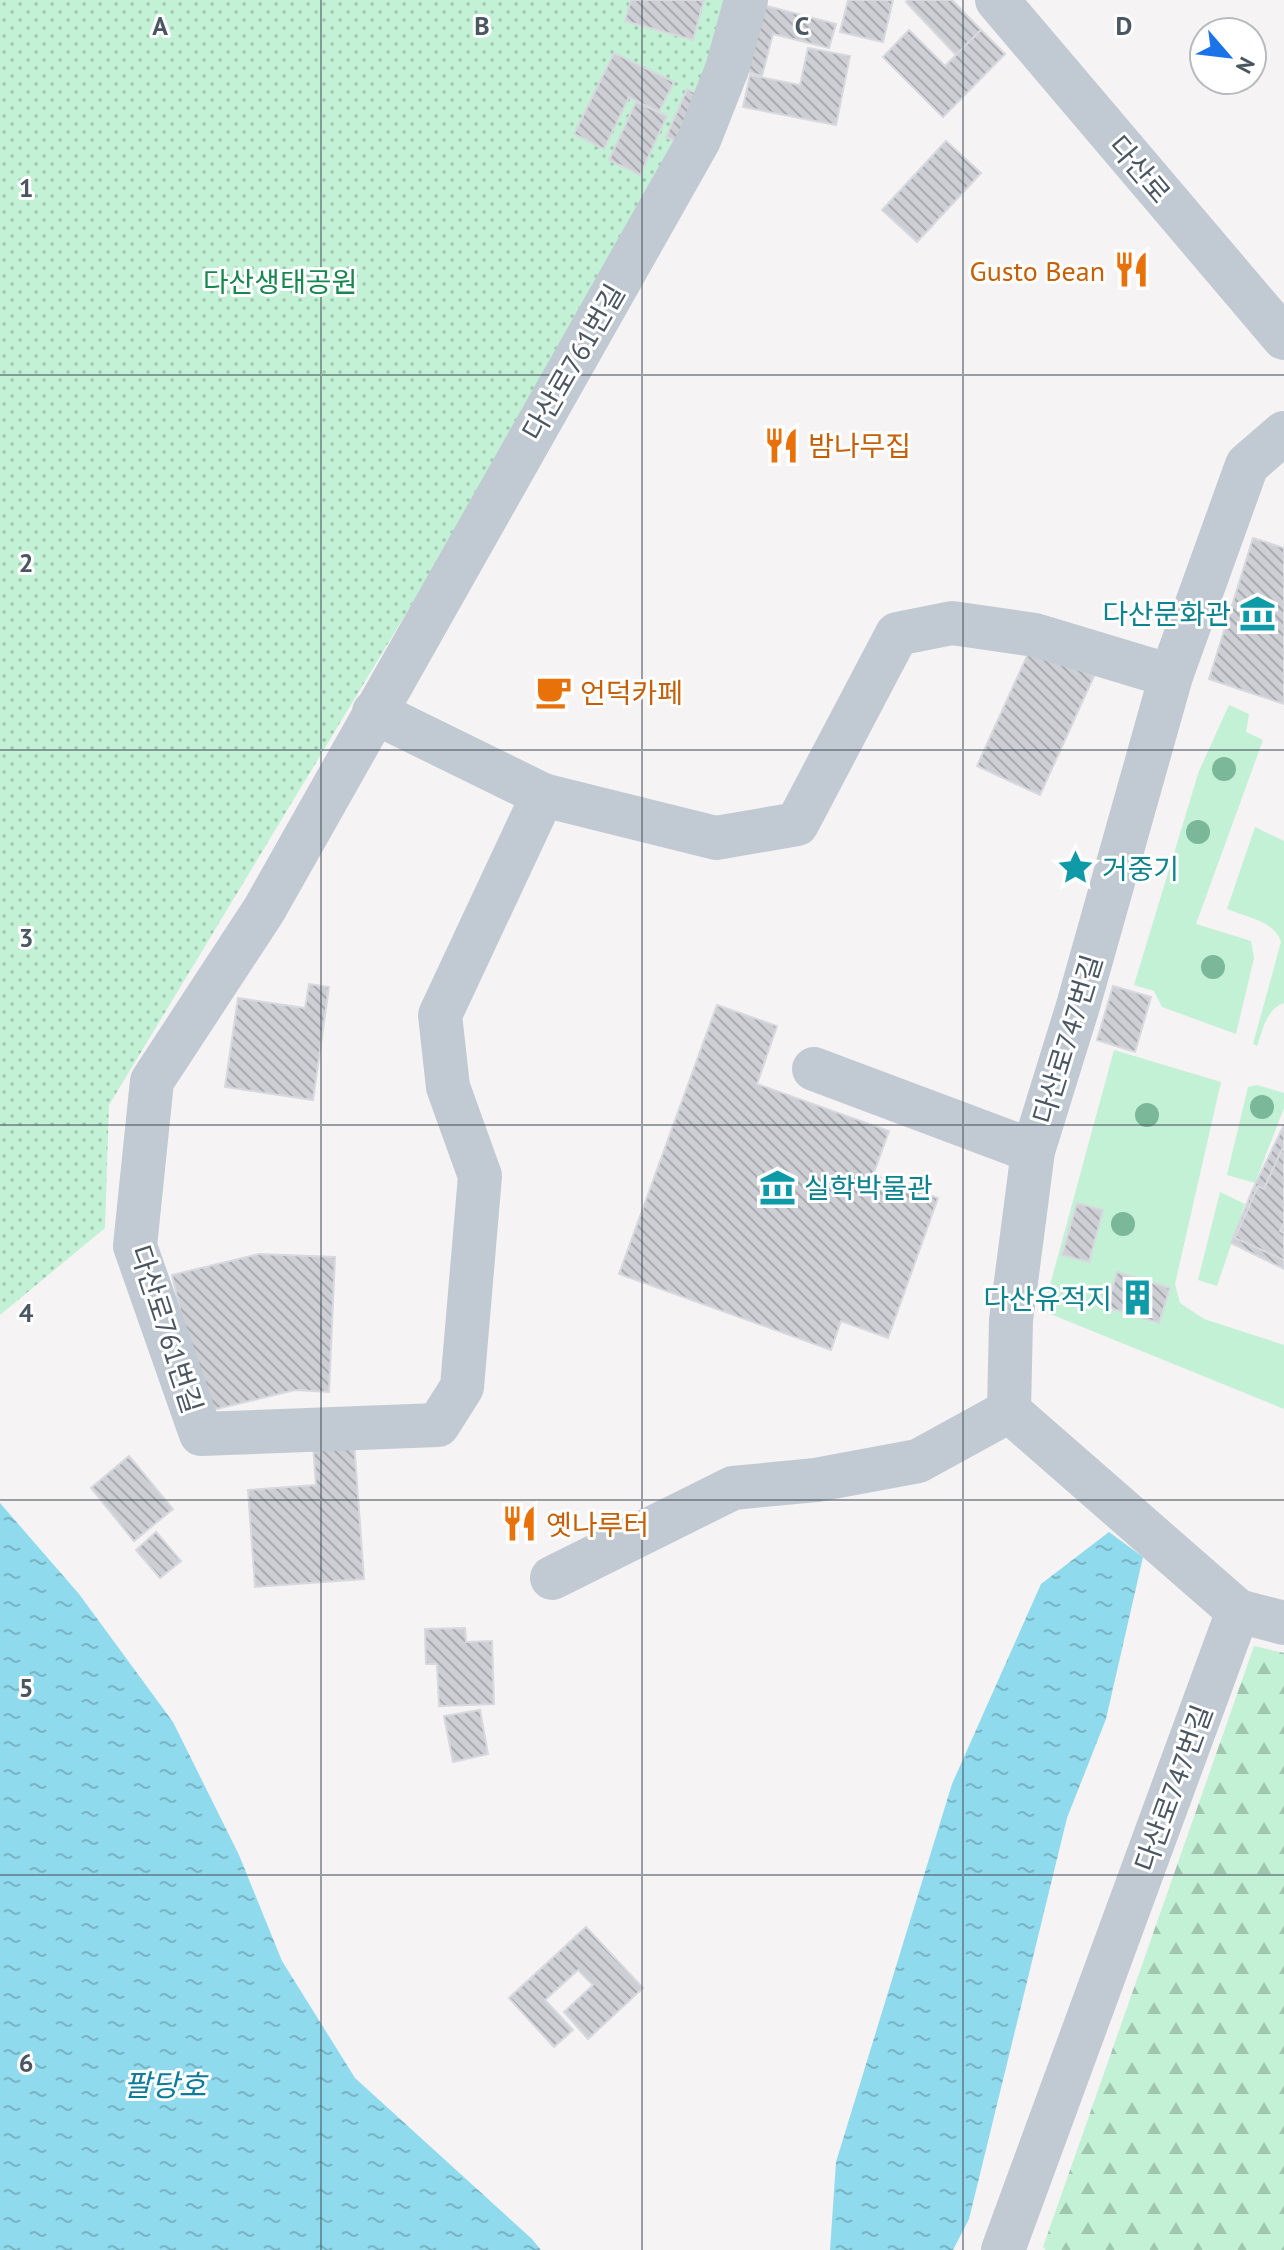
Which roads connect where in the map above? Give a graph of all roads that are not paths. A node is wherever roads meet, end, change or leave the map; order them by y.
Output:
1 (746, 0) edge
2 (997, 0) edge
3 (1284, 338) edge
4 (1284, 433) edge
5 (1171, 676) junction
6 (374, 712) junction
7 (543, 795) junction
8 (814, 1069) dead end
9 (1033, 1151) junction
10 (1009, 1411) junction
11 (552, 1578) dead end
12 (1238, 1611) junction
13 (1284, 1623) edge
14 (1003, 2250) edge

1 - 6 street, 다산로761번길
2 - 3 street, 다산로
4 - 5 street, 다산로747번길
5 - 7 street
5 - 9 street, 다산로747번길
6 - 7 street
6 - 7 street, 다산로761번길
8 - 9 street
9 - 10 street, 다산로747번길
10 - 11 street
10 - 12 street
12 - 13 street
12 - 14 street, 다산로747번길

